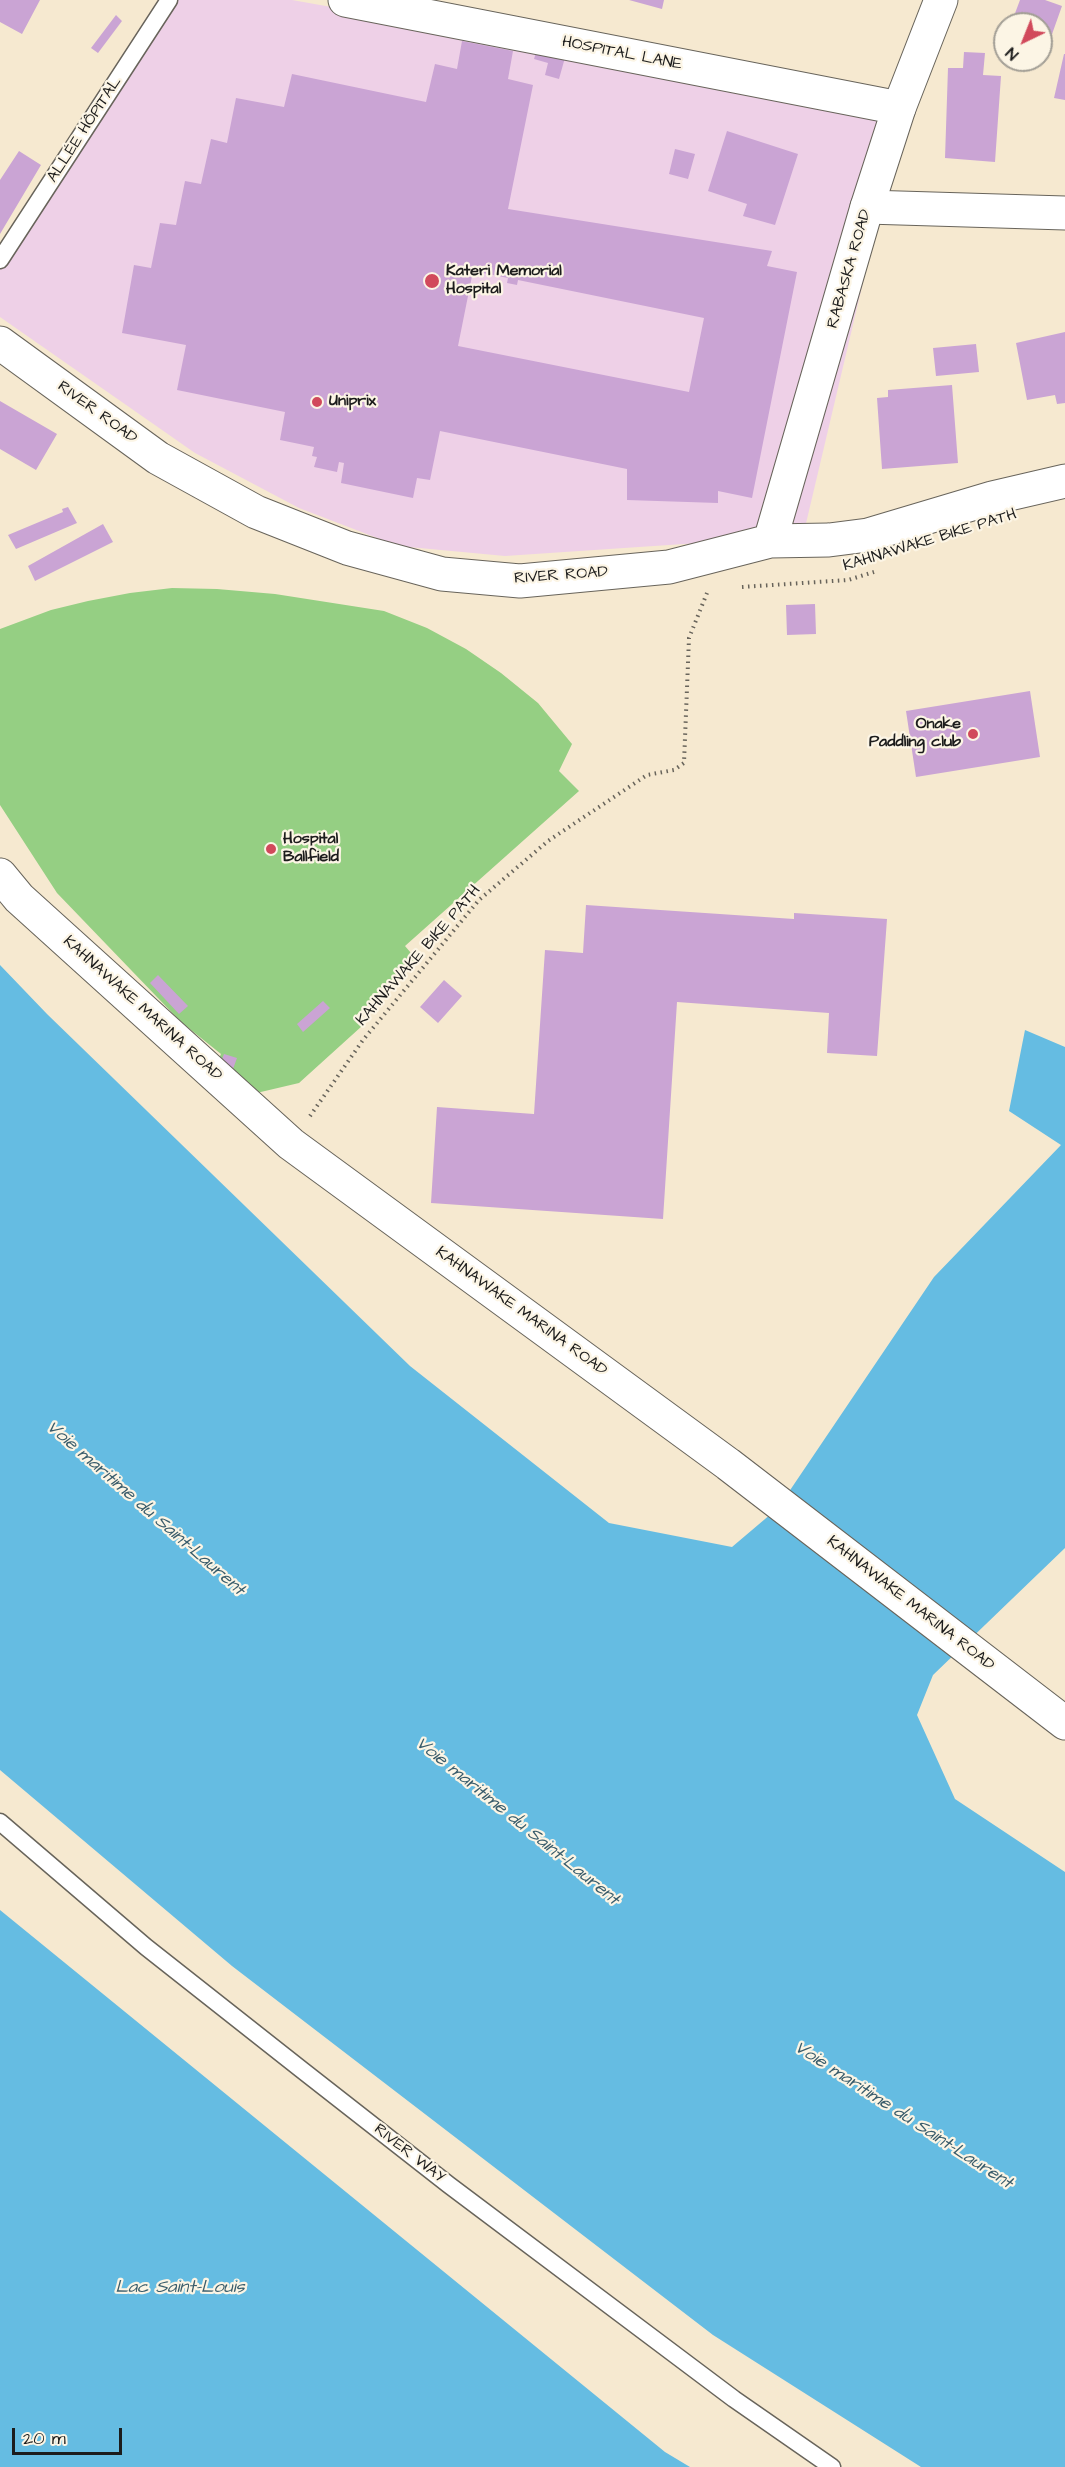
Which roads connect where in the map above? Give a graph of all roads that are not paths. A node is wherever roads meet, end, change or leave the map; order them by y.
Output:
1 (169, 0) edge
2 (345, 0) edge
3 (941, 0) edge
4 (899, 108) junction
5 (867, 207) junction
6 (1065, 213) edge
7 (0, 260) edge
8 (0, 343) edge
9 (1065, 481) edge
10 (770, 542) junction
11 (0, 875) edge
12 (1065, 1724) edge
13 (0, 1822) edge
14 (832, 2467) edge

1 - 7 lane, ALLÉE HÔPITAL
2 - 4 street, HOSPITAL LANE
3 - 4 street, RABASKA ROAD
4 - 5 street, RABASKA ROAD
5 - 6 street
5 - 10 street, RABASKA ROAD
8 - 10 street, RIVER ROAD
9 - 10 street, RIVER ROAD
11 - 12 street, KAHNAWAKE MARINA ROAD
13 - 14 lane, RIVER WAY

